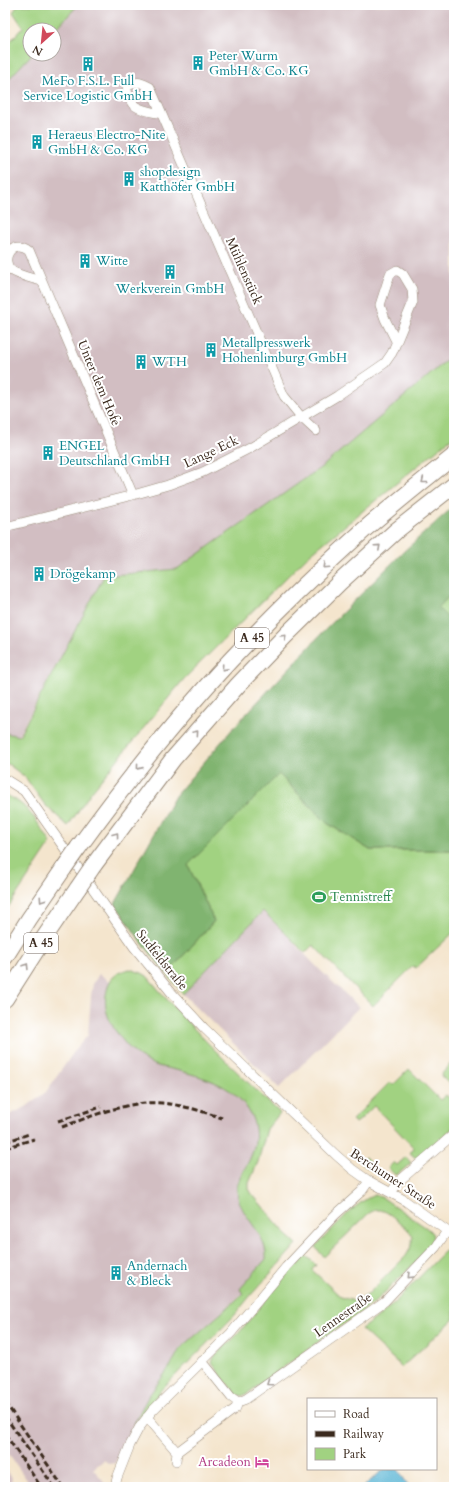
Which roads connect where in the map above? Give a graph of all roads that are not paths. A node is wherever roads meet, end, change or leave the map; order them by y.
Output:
1 (161, 114) dead end
2 (41, 281) dead end
3 (396, 341) junction
4 (302, 418) junction
5 (316, 431) dead end
6 (454, 456) edge
7 (454, 485) edge
8 (133, 495) junction
9 (5, 528) edge
10 (5, 780) edge
11 (5, 957) edge
12 (5, 999) edge
13 (454, 1134) edge
14 (320, 1140) joint
15 (369, 1181) junction
16 (391, 1192) junction
17 (450, 1234) edge
18 (202, 1361) junction
19 (238, 1402) junction
20 (147, 1417) junction
21 (177, 1452) junction
22 (176, 1461) dead end
23 (115, 1487) edge

1 - 4 street, Mühlenstück
2 - 8 street, Unter dem Hofe
3 - 3 street, Lange Eck
3 - 4 street, Lange Eck
4 - 5 street, Mühlenstück
4 - 8 street, Lange Eck
6 -> 11 highway, A 45, bridge
12 -> 7 highway, A 45, bridge
8 - 9 street, Lange Eck
10 - 14 street, Sudfeldstraße
13 - 16 street
14 - 15 street, Berchumer Straße
15 - 16 street, Berchumer Straße
15 - 18 street
16 - 17 street, Berchumer Straße
17 -> 19 street, Lennestraße
18 - 19 street
18 - 20 street
19 - 21 street, Lennestraße
20 - 21 street
20 - 23 street
21 - 22 street

